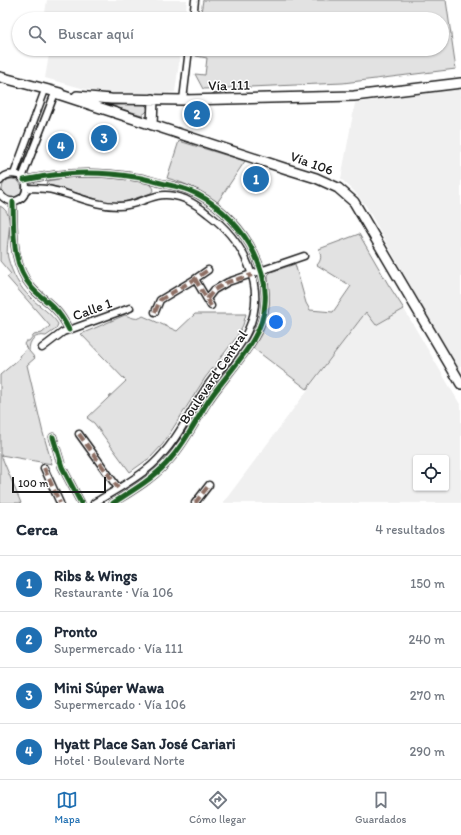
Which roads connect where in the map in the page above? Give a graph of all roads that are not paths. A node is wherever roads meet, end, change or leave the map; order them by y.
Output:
1 (195, 0) edge
2 (194, 12) edge
3 (188, 56) edge
4 (0, 77) edge
5 (461, 83) edge
6 (45, 90) junction
7 (55, 93) junction
8 (153, 99) junction
9 (183, 100) junction
10 (152, 125) junction
11 (14, 174) junction
12 (23, 179) junction
13 (0, 181) edge
14 (166, 184) junction
15 (26, 188) junction
16 (165, 195) junction
17 (0, 196) edge
18 (13, 202) junction
19 (304, 256) dead end
20 (208, 270) dead end
21 (262, 271) junction
22 (252, 275) junction
23 (195, 279) junction
24 (207, 299) junction
25 (211, 306) dead end
26 (130, 308) dead end
27 (155, 312) dead end
28 (69, 330) junction
29 (42, 348) dead end
30 (461, 384) edge
31 (79, 434) dead end
32 (178, 435) junction
33 (53, 437) dead end
34 (185, 440) junction
35 (44, 468) dead end
36 (209, 485) dead end
37 (118, 488) junction
38 (60, 503) edge
39 (81, 503) edge
40 (94, 503) edge
41 (113, 503) edge
42 (195, 503) edge

1 - 2 street
3 - 9 street
4 - 6 main road, Vía 111
5 - 9 main road, Vía 111
6 - 7 main road, Vía 111
6 - 11 street
7 - 8 main road, Vía 111
7 - 10 main road, Vía 106
7 - 12 street
8 - 9 main road, Vía 111
8 - 10 main road
10 - 30 main road, Vía 106
11 - 12 street
11 - 13 street
12 - 14 street, Boulevard Central
12 - 15 street
14 - 16 street
14 - 21 street, Boulevard Central
15 - 16 street, Boulevard Central
15 - 18 street
16 - 22 street, Boulevard Central
17 - 18 street
18 - 28 street
19 - 21 street
20 - 23 street
21 - 22 street
21 - 34 street, Boulevard Central
22 - 24 street
22 - 32 street, Boulevard Central
23 - 24 street
23 - 27 street
24 - 25 street
26 - 28 street, Calle 1
28 - 29 street, Calle 1
31 - 37 street
32 - 34 street
32 - 37 street, Boulevard Central
33 - 39 street
34 - 41 street, Boulevard Central
35 - 38 street
36 - 42 street
37 - 40 street, Boulevard Central

